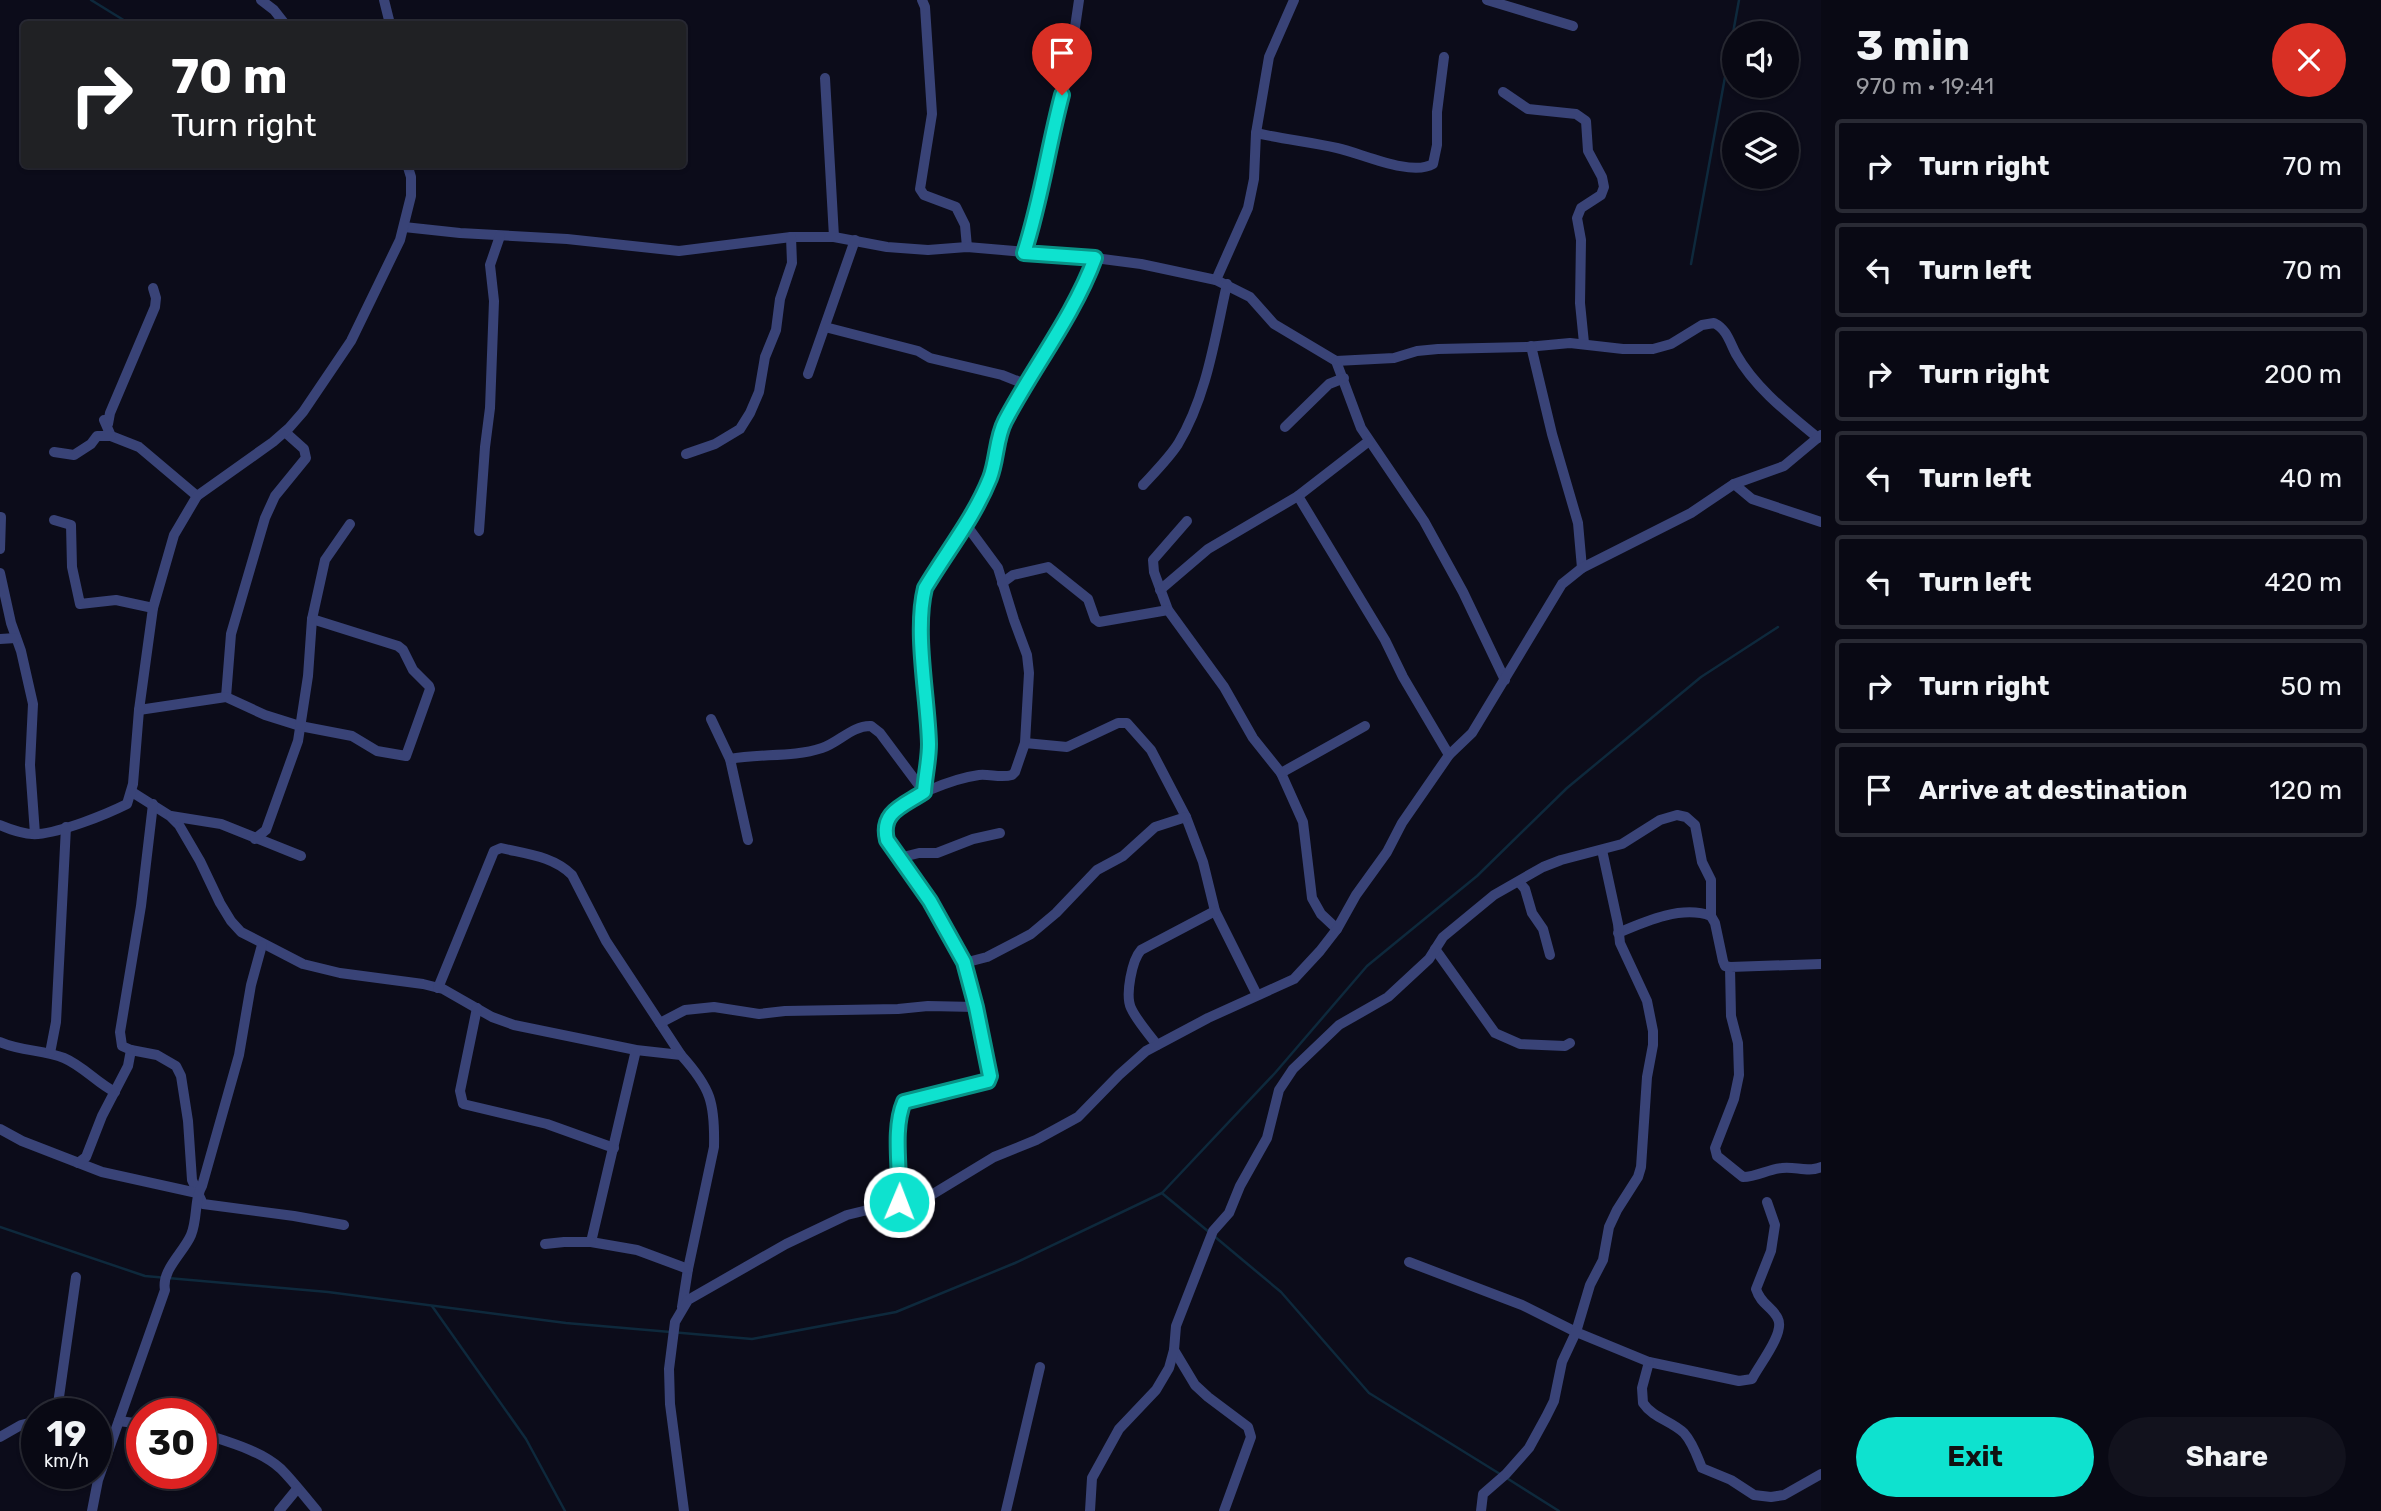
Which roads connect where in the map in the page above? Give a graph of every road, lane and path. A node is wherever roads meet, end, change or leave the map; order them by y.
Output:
1 (261, 0) edge
2 (384, 0) edge
3 (922, 0) edge
4 (1079, 0) edge
5 (1294, 0) edge
6 (1487, 0) edge
7 (283, 21) edge
8 (389, 21) edge
9 (1573, 26) dead end
10 (1444, 57) dead end
11 (825, 78) dead end
12 (1503, 93) dead end
13 (1256, 133) junction
14 (408, 168) edge
15 (404, 227) junction
16 (500, 236) junction
17 (791, 237) junction
18 (834, 237) junction
19 (855, 240) junction
20 (967, 247) junction
21 (1024, 253) junction
22 (1095, 258) junction
23 (1216, 280) junction
24 (1227, 284) junction
25 (153, 288) dead end
26 (825, 327) junction
27 (1584, 343) junction
28 (1531, 346) junction
29 (1336, 361) junction
30 (808, 374) dead end
31 (1344, 378) junction
32 (1025, 384) junction
33 (1285, 426) dead end
34 (285, 432) junction
35 (111, 436) junction
36 (1819, 437) edge
37 (1369, 441) junction
38 (54, 452) dead end
39 (686, 454) dead end
40 (1734, 484) junction
41 (1143, 485) dead end
42 (197, 496) junction
43 (1298, 496) junction
44 (1, 517) edge
45 (54, 520) dead end
46 (1187, 520) dead end
47 (1821, 522) edge
48 (350, 524) dead end
49 (967, 526) junction
50 (479, 531) dead end
51 (0, 542) edge
52 (0, 549) edge
53 (1582, 568) junction
54 (0, 573) edge
55 (1002, 583) junction
56 (1160, 590) junction
57 (153, 608) junction
58 (1168, 610) junction
59 (312, 620) junction
60 (16, 638) junction
61 (0, 639) edge
62 (1505, 680) junction
63 (226, 697) junction
64 (139, 710) junction
65 (711, 719) dead end
66 (300, 726) junction
67 (1365, 726) dead end
68 (1025, 743) junction
69 (1449, 755) junction
70 (730, 760) junction
71 (1282, 773) junction
72 (132, 792) junction
73 (924, 792) junction
74 (153, 804) junction
75 (170, 816) junction
76 (1186, 817) junction
77 (0, 825) edge
78 (66, 827) junction
79 (1000, 833) dead end
80 (35, 834) junction
81 (255, 839) junction
82 (748, 840) dead end
83 (1602, 850) junction
84 (301, 856) dead end
85 (899, 858) junction
86 (1519, 882) junction
87 (1215, 911) junction
88 (1711, 916) junction
89 (1336, 929) junction
90 (1618, 933) junction
91 (262, 944) junction
92 (1435, 949) junction
93 (1550, 956) dead end
94 (964, 962) junction
95 (1821, 964) edge
96 (1730, 967) junction
97 (438, 988) junction
98 (1257, 995) junction
99 (478, 1007) junction
100 (976, 1007) junction
101 (660, 1023) junction
102 (0, 1042) edge
103 (1570, 1043) dead end
104 (1157, 1045) junction
105 (131, 1050) junction
106 (636, 1050) junction
107 (50, 1053) junction
108 (681, 1055) junction
109 (115, 1092) junction
110 (0, 1129) edge
111 (614, 1148) junction
112 (78, 1163) junction
113 (1821, 1167) edge
114 (197, 1193) junction
115 (899, 1202) junction
116 (1767, 1202) dead end
117 (344, 1226) dead end
118 (591, 1242) junction
119 (545, 1244) dead end
120 (1409, 1262) dead end
121 (688, 1269) junction
122 (76, 1277) dead end
123 (682, 1307) junction
124 (1576, 1332) junction
125 (1174, 1350) junction
126 (1649, 1362) junction
127 (1040, 1367) dead end
128 (59, 1398) edge
129 (119, 1421) junction
130 (126, 1422) edge
131 (21, 1425) edge
132 (0, 1437) edge
133 (217, 1438) edge
134 (1821, 1474) edge
135 (297, 1489) junction
136 (92, 1511) edge
137 (279, 1511) edge
138 (317, 1511) edge
139 (684, 1511) edge
140 (1006, 1511) edge
141 (1090, 1511) edge
142 (1224, 1511) edge
143 (1481, 1511) edge

1 - 7 street
2 - 8 street
3 - 20 street
4 - 21 street
5 - 13 street
6 - 9 street
10 - 13 street
11 - 18 street
12 - 27 street
13 - 23 street
14 - 15 street
15 - 16 street
15 - 34 street
16 - 17 street
16 - 50 street
17 - 18 street
17 - 39 street
18 - 19 street
19 - 20 street
19 - 26 street
20 - 21 street
21 - 22 street
22 - 23 street
22 - 32 street
23 - 24 street
24 - 29 street
24 - 41 street
25 - 35 street
26 - 30 street
26 - 32 street
27 - 28 street
27 - 36 street
28 - 29 street
28 - 53 street
29 - 31 street
31 - 33 street
31 - 37 street
32 - 49 street
34 - 42 street
34 - 63 street
35 - 38 street
35 - 42 street
36 - 40 street
37 - 43 street
37 - 62 street
40 - 47 street
40 - 53 street
42 - 57 street
43 - 56 street
43 - 69 street
44 - 51 street
45 - 57 street
46 - 56 street
48 - 59 street
49 - 55 street
49 - 73 street
51 - 52 street
53 - 62 street
54 - 60 street
55 - 58 street
55 - 68 street
56 - 58 street
57 - 64 street
58 - 71 street
59 - 66 street
59 - 66 street
60 - 61 street
60 - 80 street
62 - 69 street
63 - 64 street
63 - 66 street
64 - 72 street
65 - 70 street
66 - 81 street
67 - 71 street
68 - 73 street
68 - 76 street
69 - 89 street
70 - 73 street
70 - 82 street
71 - 89 street
72 - 74 street
72 - 78 street
73 - 85 street
74 - 75 street
74 - 105 street
75 - 81 street
75 - 91 street
76 - 87 street
76 - 94 street
77 - 80 street
78 - 80 street
78 - 107 street
79 - 85 street
81 - 84 street
83 - 86 street
83 - 88 street
83 - 90 street
85 - 94 street
86 - 92 street
86 - 93 street
87 - 98 street
87 - 104 street
88 - 90 street
88 - 96 street
89 - 98 street
90 - 124 street
91 - 97 street
91 - 114 street
92 - 103 street
92 - 125 street
94 - 100 street
95 - 96 street
96 - 113 street
97 - 99 street
97 - 101 street
98 - 104 street
99 - 106 street
99 - 111 street
100 - 101 street
100 - 115 street
101 - 108 street
102 - 107 street
104 - 115 street
105 - 109 street
105 - 114 street
106 - 108 street
106 - 111 street
107 - 109 street
108 - 121 street
109 - 112 street
110 - 112 street
111 - 118 street
112 - 114 street
114 - 117 street
114 - 129 street
115 - 123 street
116 - 126 street
118 - 119 street
118 - 121 street
120 - 124 street
121 - 123 street
122 - 128 street
123 - 139 street
124 - 126 street
124 - 143 street
125 - 141 street
125 - 142 street
126 - 134 street
127 - 140 street
129 - 130 street
129 - 136 street
131 - 132 street
133 - 135 street
135 - 137 street
135 - 138 street

